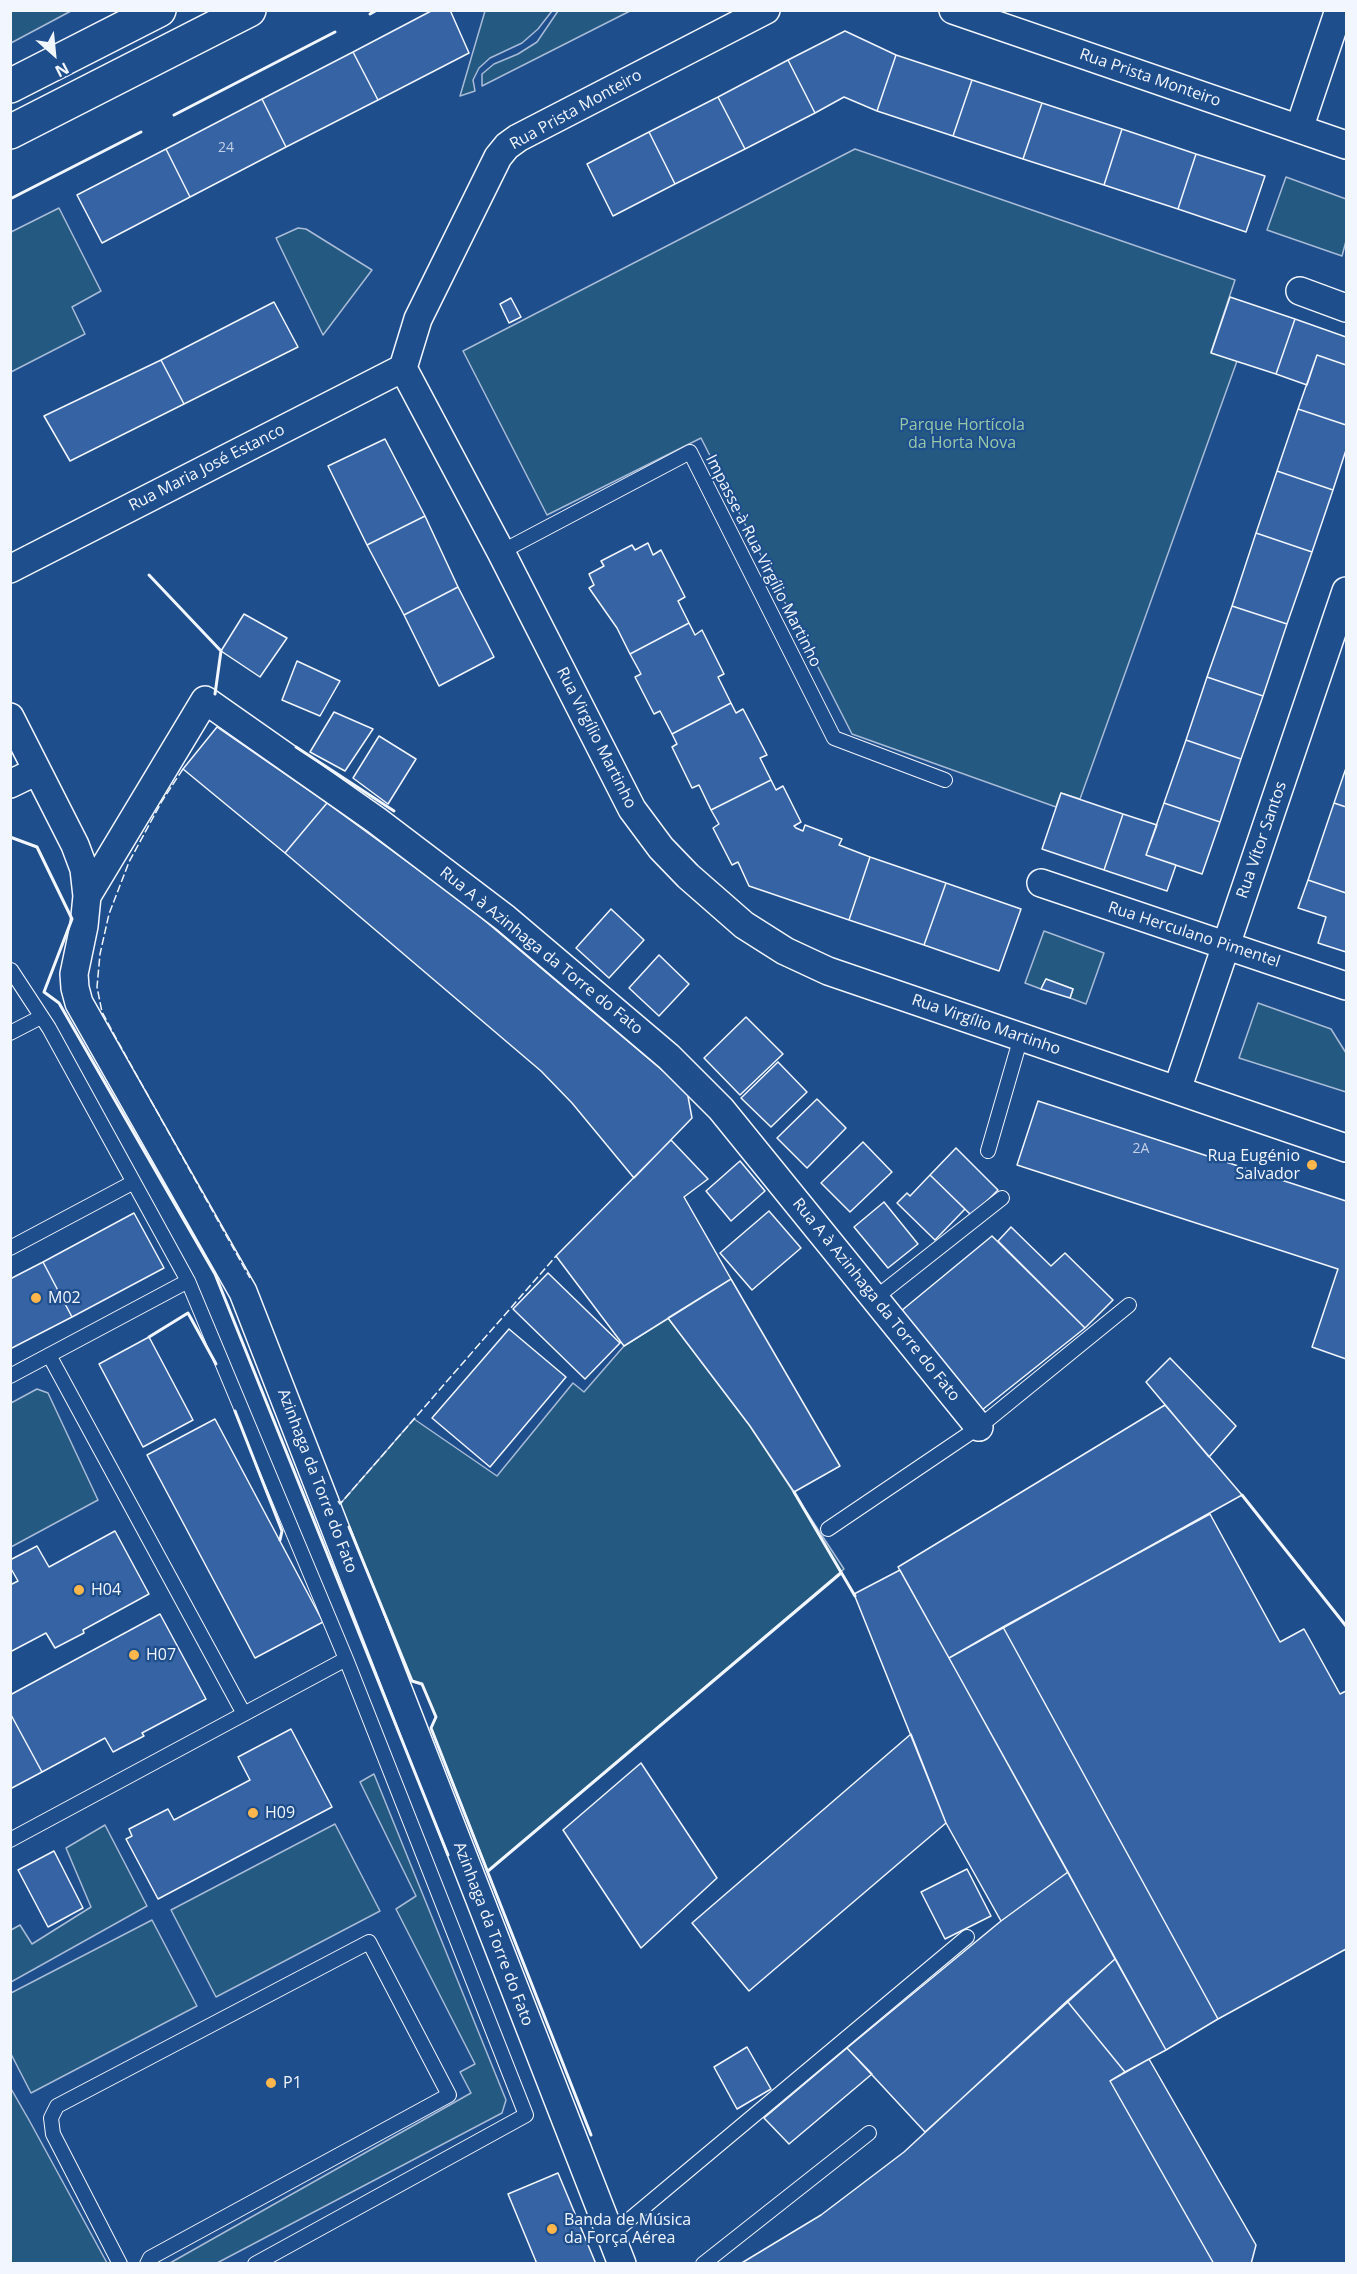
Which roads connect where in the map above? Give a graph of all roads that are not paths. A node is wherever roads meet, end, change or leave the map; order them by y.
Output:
1 (159, 10) edge
2 (249, 10) edge
3 (766, 10) edge
4 (953, 10) edge
5 (1339, 10) edge
6 (10, 86) edge
7 (1299, 129) junction
8 (10, 132) edge
9 (1347, 145) edge
10 (1300, 291) dead end
11 (1347, 308) edge
12 (404, 368) junction
13 (501, 552) junction
14 (10, 569) edge
15 (1347, 591) edge
16 (10, 717) edge
17 (37, 771) junction
18 (945, 780) dead end
19 (10, 784) edge
20 (1041, 884) dead end
21 (87, 896) junction
22 (1226, 945) junction
23 (11, 971) edge
24 (1347, 986) edge
25 (42, 1017) junction
26 (10, 1034) edge
27 (1021, 1037) junction
28 (1177, 1090) junction
29 (1347, 1148) edge
30 (988, 1151) dead end
31 (132, 1183) junction
32 (1002, 1198) dead end
33 (10, 1248) edge
34 (188, 1281) junction
35 (874, 1299) junction
36 (1129, 1305) dead end
37 (49, 1355) junction
38 (10, 1376) edge
39 (979, 1427) junction
40 (828, 1529) dead end
41 (346, 1659) junction
42 (244, 1714) junction
43 (10, 1840) edge
44 (967, 1937) dead end
45 (869, 2133) dead end
46 (611, 2235) junction
47 (120, 2264) edge
48 (147, 2264) edge
49 (255, 2264) edge
50 (622, 2264) edge
51 (703, 2264) edge

1 - 6 main road
2 - 8 main road
3 - 12 street, Rua Prista Monteiro
4 - 7 street, Rua Prista Monteiro
5 - 7 street
7 - 9 street, Rua Prista Monteiro
10 - 11 street
12 - 13 street, Rua Virgílio Martinho
12 - 14 street, Rua Maria José Estanco
13 - 18 lane, Impasse à Rua Virgílio Martinho
13 - 27 street, Rua Virgílio Martinho
15 - 22 street, Rua Vítor Santos
16 - 17 street, Azinhaga da Torre do Fato
17 - 19 street
17 - 21 street, Azinhaga da Torre do Fato
20 - 22 street, Rua Herculano Pimentel
21 - 35 street, Rua A à Azinhaga da Torre do Fato
21 - 46 street, Azinhaga da Torre do Fato
22 - 24 street, Rua Herculano Pimentel
22 - 28 street, Rua Vítor Santos
23 - 25 lane
25 - 26 lane
25 - 31 lane
27 - 28 street, Rua Virgílio Martinho
27 - 30 lane
28 - 29 street
31 - 33 lane
31 - 34 lane
32 - 35 lane
34 - 37 lane
34 - 41 lane
35 - 39 street, Rua A à Azinhaga da Torre do Fato
36 - 39 lane
37 - 38 lane
37 - 42 lane
39 - 40 lane
41 - 42 lane
41 - 49 lane
42 - 43 lane
44 - 46 lane
45 - 51 lane
46 - 50 street, Azinhaga da Torre do Fato
47 - 48 lane

